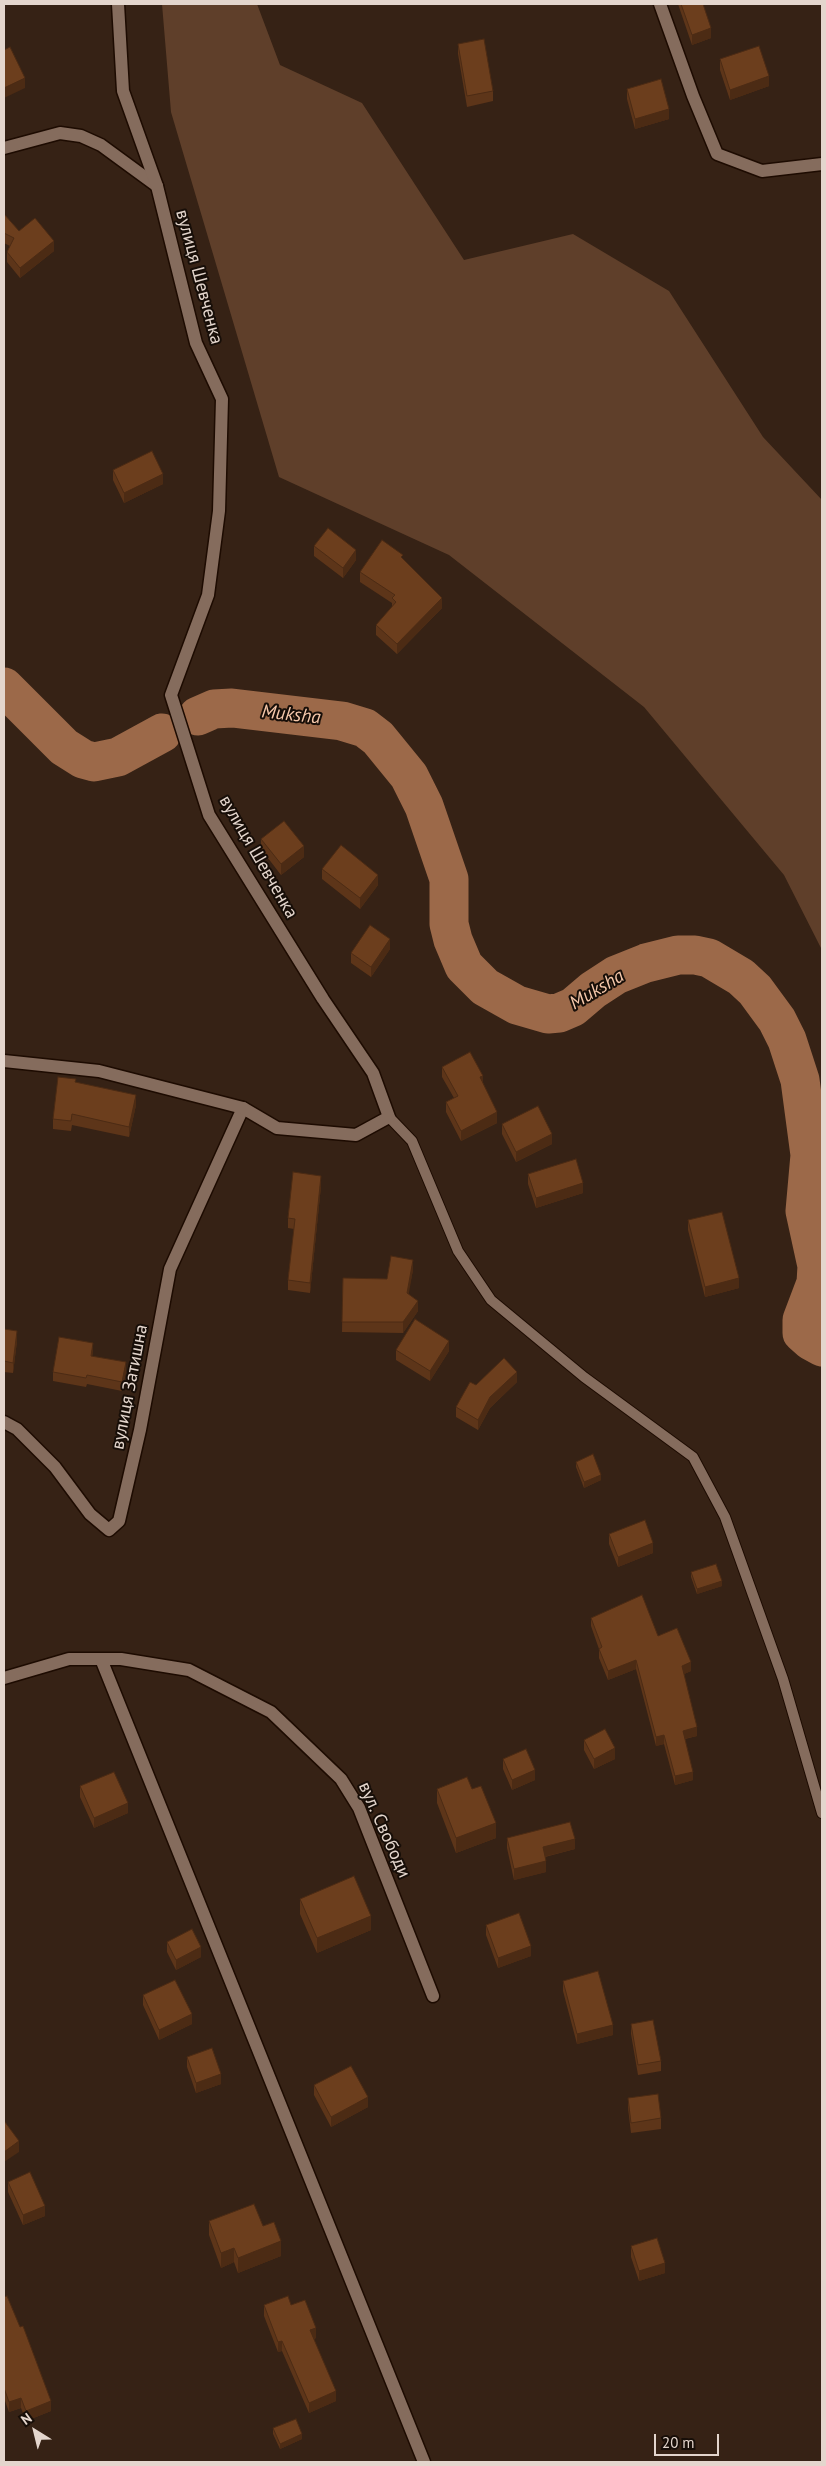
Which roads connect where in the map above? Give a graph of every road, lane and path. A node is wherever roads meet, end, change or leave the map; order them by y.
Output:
1 (118, 4) edge
2 (660, 4) edge
3 (4, 148) edge
4 (822, 164) edge
5 (157, 186) junction
6 (4, 1060) edge
7 (243, 1108) junction
8 (389, 1117) junction
9 (4, 1422) edge
10 (101, 1659) junction
11 (4, 1678) edge
12 (822, 1813) edge
13 (434, 1996) dead end
14 (424, 2462) edge

1 - 5 street, вулиця Шевченка
2 - 4 street
3 - 5 street
5 - 8 street, вулиця Шевченка
6 - 7 street
7 - 8 street
7 - 9 street, вулиця Затишна
8 - 12 lane
10 - 11 street, вул. Свободи
10 - 13 street, вул. Свободи
10 - 14 street

